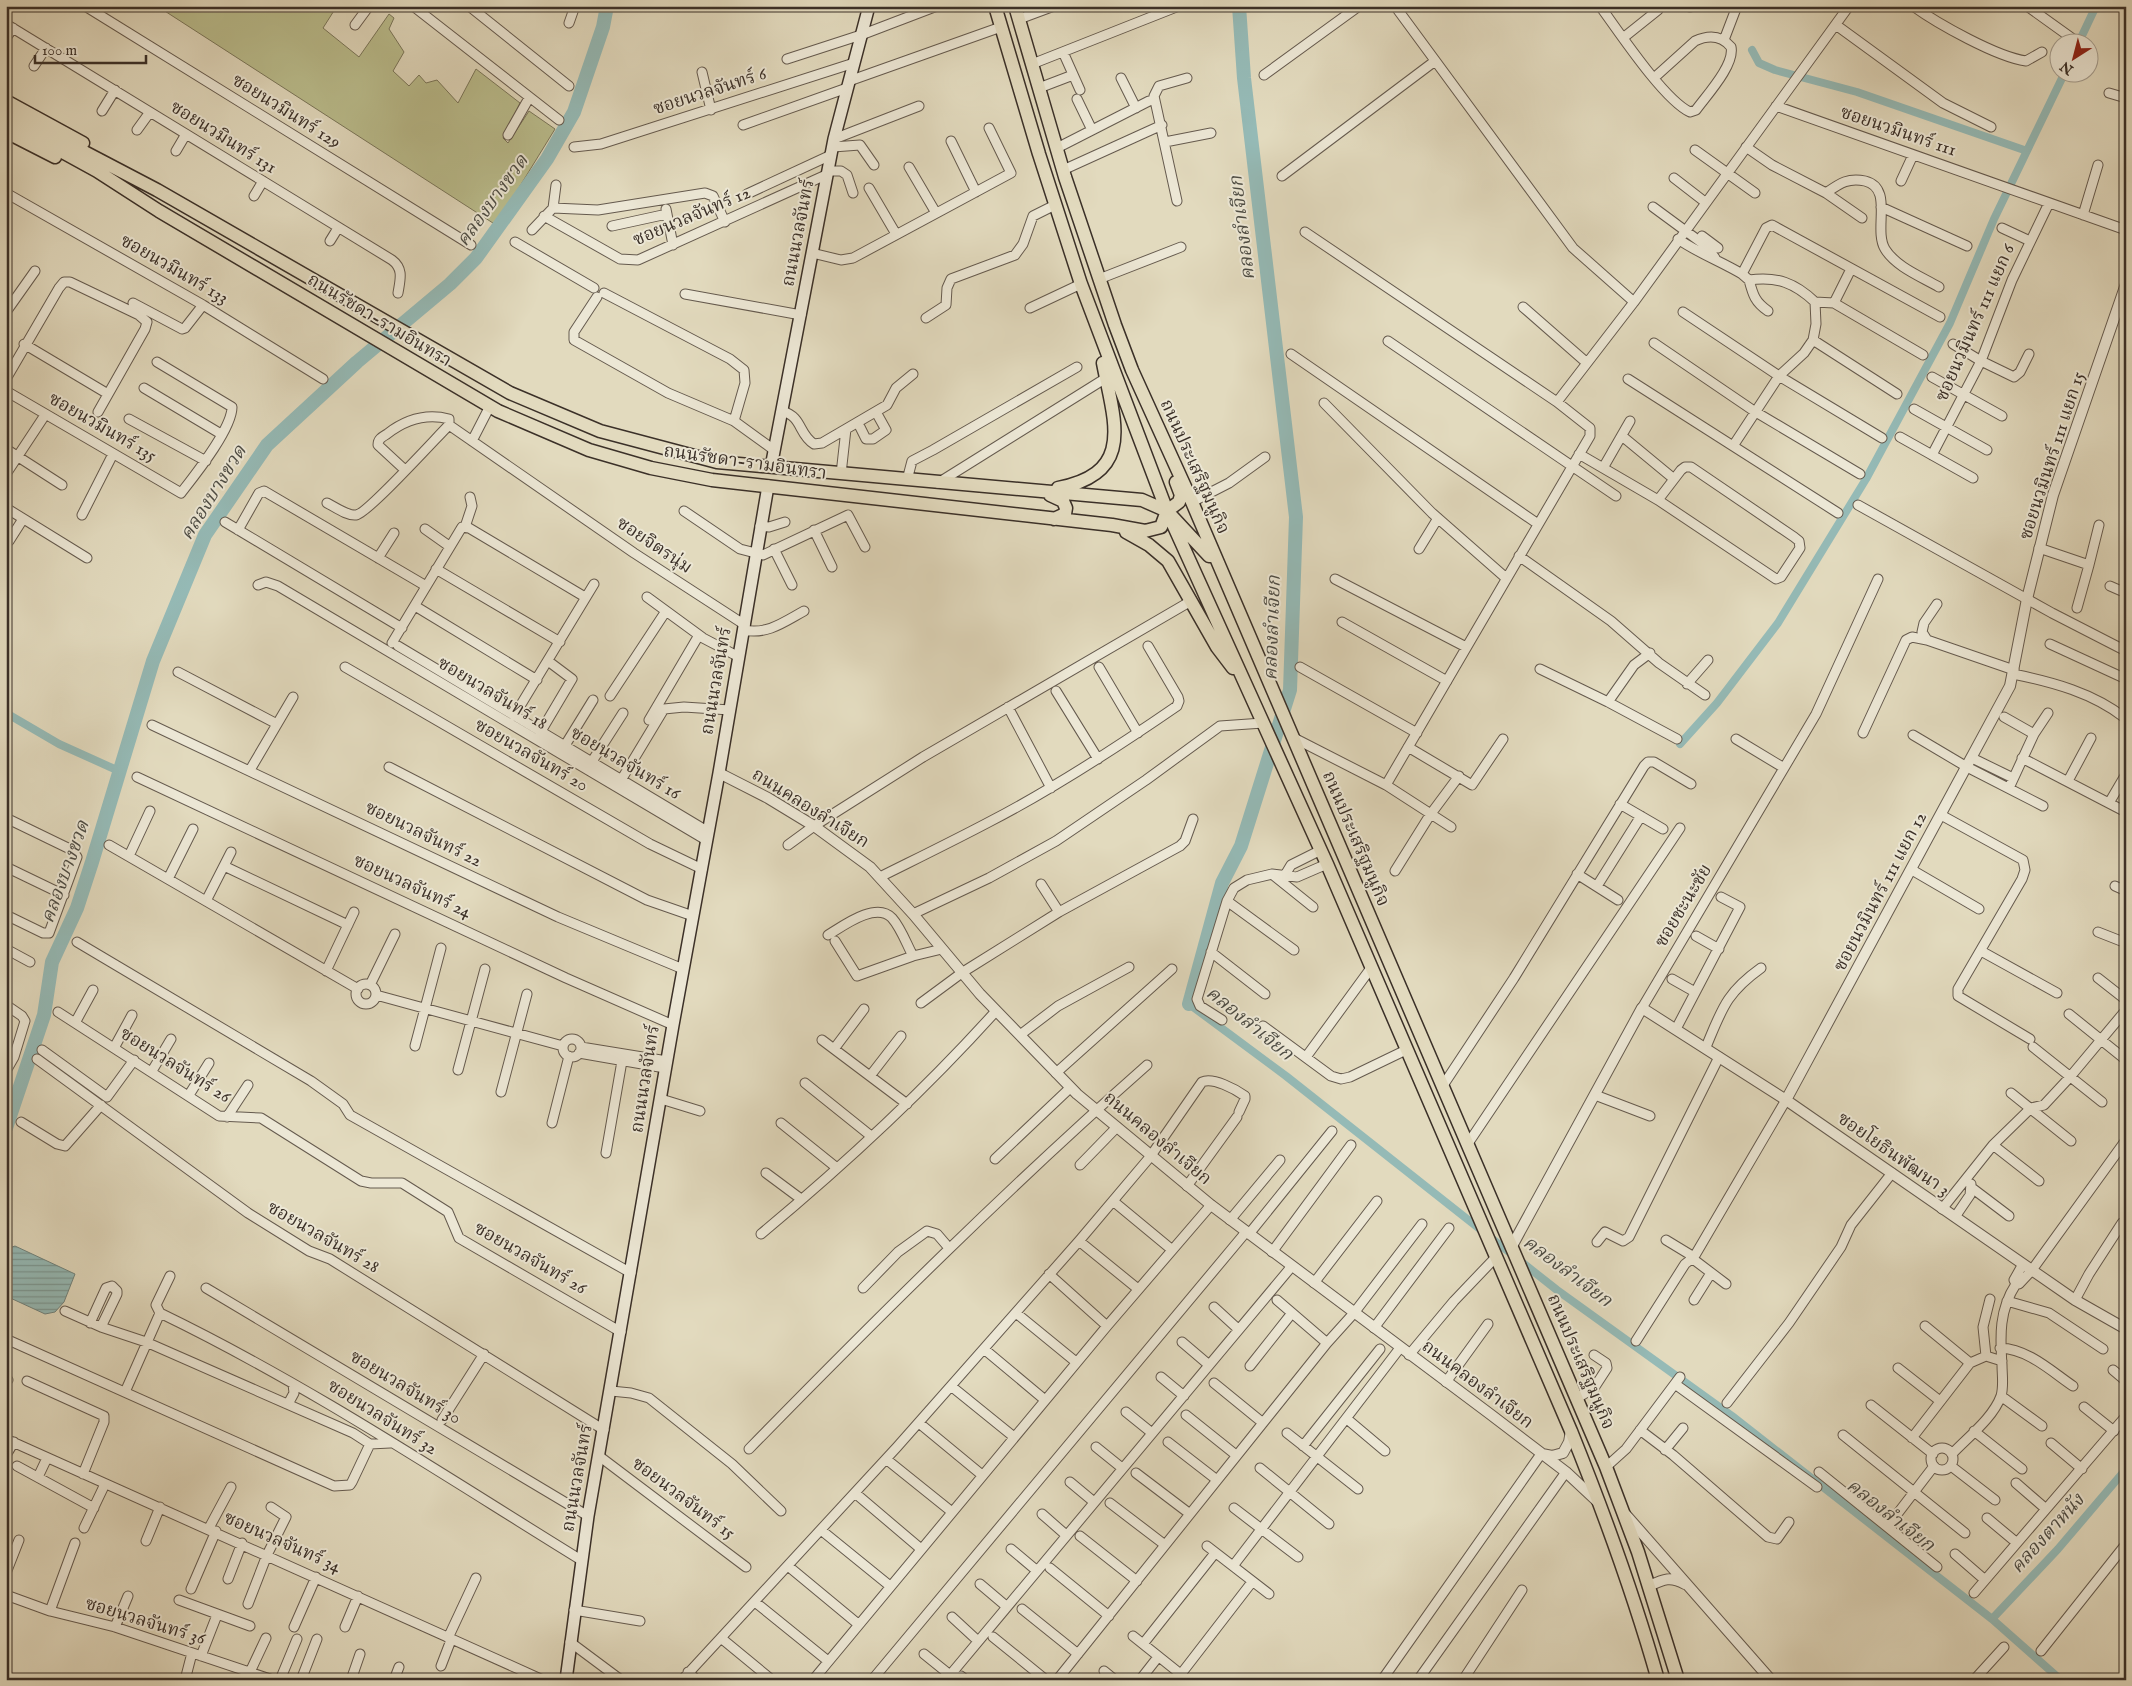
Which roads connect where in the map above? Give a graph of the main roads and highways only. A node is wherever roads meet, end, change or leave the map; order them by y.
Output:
1 (869, 6) edge
2 (996, 6) edge
3 (1015, 6) edge
4 (1019, 20) junction
5 (1001, 27) junction
6 (6, 100) edge
7 (6, 111) edge
8 (6, 121) edge
9 (6, 132) edge
10 (157, 190) junction
11 (159, 211) junction
12 (1096, 326) junction
13 (1157, 424) junction
14 (1164, 452) junction
15 (1147, 459) junction
16 (771, 467) junction
17 (768, 486) junction
18 (1043, 491) junction
19 (1168, 511) junction
20 (1054, 519) junction
21 (1112, 525) junction
22 (1205, 536) junction
23 (1221, 575) junction
24 (1247, 687) junction
25 (566, 1680) edge
26 (1658, 1680) edge
27 (1678, 1680) edge

1 - 16 main road, ถนนนวลจันทร์
2 - 5 main road, ถนนประเสริฐมนูกิจ
3 - 4 main road, ถนนประเสริฐมนูกิจ
4 - 5 main road
4 - 13 main road, ถนนประเสริฐมนูกิจ
5 - 12 main road, ถนนประเสริฐมนูกิจ
6 - 10 main road, ถนนรัชดา-รามอินทรา
7 - 10 main road, ถนนรัชดา-รามอินทรา
8 - 11 main road, ถนนรัชดา-รามอินทรา
9 - 11 main road, ถนนรัชดา-รามอินทรา
10 - 16 main road, ถนนรัชดา-รามอินทรา
11 - 17 main road, ถนนรัชดา-รามอินทรา
12 - 15 main road, ถนนประเสริฐมนูกิจ
12 - 18 main road
13 - 14 main road, ถนนรัชดา-รามอินทรา
13 - 22 main road, ถนนประเสริฐมนูกิจ
14 - 15 main road
14 - 19 main road, ถนนรัชดา-รามอินทรา
15 - 19 main road, ถนนประเสริฐมนูกิจ
16 - 18 main road, ถนนรัชดา-รามอินทรา
17 - 20 main road, ถนนรัชดา-รามอินทรา
17 - 25 main road, ถนนนวลจันทร์
18 - 19 main road, ถนนรัชดา-รามอินทรา
18 - 20 main road
19 - 21 main road, ถนนรัชดา-รามอินทรา
19 - 22 main road, ถนนรัชดา-รามอินทรา
19 - 23 main road
19 - 24 main road, ถนนประเสริฐมนูกิจ
20 - 21 main road, ถนนรัชดา-รามอินทรา
21 - 24 main road
22 - 23 main road, ถนนประเสริฐมนูกิจ
23 - 27 main road, ถนนประเสริฐมนูกิจ
24 - 26 main road, ถนนประเสริฐมนูกิจ

